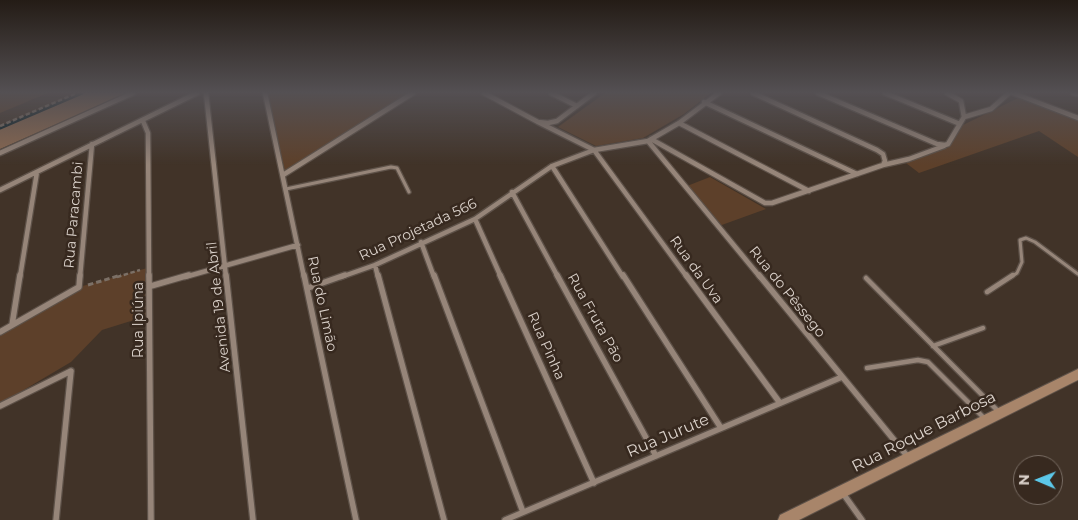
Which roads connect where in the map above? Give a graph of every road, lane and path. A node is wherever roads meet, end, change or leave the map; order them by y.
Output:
1 (20, 117) edge
2 (78, 117) edge
3 (149, 117) edge
4 (209, 117) edge
5 (270, 117) edge
6 (373, 117) edge
7 (529, 117) edge
8 (563, 117) edge
9 (686, 117) edge
10 (737, 117) edge
11 (807, 117) edge
12 (876, 117) edge
13 (944, 117) edge
14 (964, 117) edge
15 (142, 121) junction
16 (538, 122) junction
17 (679, 123) junction
18 (960, 124) junction
19 (0, 126) edge
20 (650, 140) junction
21 (92, 144) junction
22 (948, 144) junction
23 (594, 150) junction
24 (0, 153) edge
25 (883, 165) junction
26 (552, 166) junction
27 (37, 172) junction
28 (858, 174) junction
29 (283, 175) junction
30 (286, 189) junction
31 (0, 190) edge
32 (809, 191) junction
33 (408, 192) dead end
34 (512, 192) junction
35 (476, 219) junction
36 (421, 242) junction
37 (298, 244) junction
38 (225, 265) junction
39 (375, 265) junction
40 (151, 267) junction
41 (1078, 274) edge
42 (866, 278) dead end
43 (151, 286) junction
44 (79, 287) junction
45 (308, 288) junction
46 (987, 292) dead end
47 (12, 325) junction
48 (983, 328) dead end
49 (0, 332) edge
50 (933, 346) junction
51 (867, 368) dead end
52 (1078, 374) edge
53 (842, 376) junction
54 (780, 403) junction
55 (0, 406) edge
56 (1000, 413) junction
57 (986, 420) junction
58 (721, 428) junction
59 (656, 456) junction
60 (909, 458) junction
61 (594, 483) junction
62 (842, 492) junction
63 (523, 512) junction
64 (56, 520) edge
65 (151, 520) edge
66 (253, 520) edge
67 (356, 520) edge
68 (444, 520) edge
69 (505, 520) edge
70 (785, 520) edge
71 (862, 520) edge

1 - 19 path
2 - 24 street
3 - 15 street
4 - 38 street, Avenida 19 de Abril
5 - 29 street, Rua do Limão
6 - 29 street
7 - 16 street
8 - 16 street
9 - 17 street, Rua Projetada 566
10 - 28 street
11 - 25 street
12 - 22 street
13 - 18 street
14 - 18 street
15 - 21 street
15 - 40 street, Rua Ipiúna
16 - 23 street
17 - 20 street, Rua Projetada 566
17 - 32 street
18 - 22 street
20 - 23 street, Rua Projetada 566
20 - 32 street
20 - 53 street, Rua do Pêssego
21 - 27 street
21 - 44 street, Rua Paracambi
22 - 25 street
23 - 26 street, Rua Projetada 566
23 - 54 street, Rua da Uva
25 - 28 street
26 - 34 street, Rua Projetada 566
26 - 58 street
27 - 31 street
27 - 47 street
28 - 32 street
29 - 30 street, Rua do Limão
30 - 33 lane
30 - 37 street, Rua do Limão
34 - 35 street, Rua Projetada 566
34 - 59 street, Rua Fruta Pão
35 - 36 street, Rua Projetada 566
35 - 61 street, Rua Pinha
36 - 39 street, Rua Projetada 566
36 - 63 street
37 - 38 street
37 - 45 street, Rua do Limão
38 - 43 street
38 - 66 street, Avenida 19 de Abril
39 - 45 street, Rua Projetada 566
39 - 68 street
40 - 43 street, Rua Ipiúna
40 - 44 path
41 - 46 lane
42 - 50 lane
43 - 65 street, Rua Ipiúna
44 - 47 street, Rua Paracambi
45 - 67 street, Rua do Limão
47 - 49 street, Rua Paracambi
48 - 50 lane
50 - 56 lane
51 - 57 lane
52 - 56 street, Rua Roque Barbosa
53 - 54 street, Rua Jurute
53 - 60 street, Rua do Pêssego
54 - 58 street, Rua Jurute
55 - 64 street
56 - 57 street, Rua Roque Barbosa
57 - 60 street, Rua Roque Barbosa
58 - 59 street, Rua Jurute
59 - 61 street, Rua Jurute
60 - 62 street, Rua Roque Barbosa
61 - 63 street, Rua Jurute
62 - 70 street, Rua Roque Barbosa
62 - 71 street
63 - 69 street, Rua Jurute

